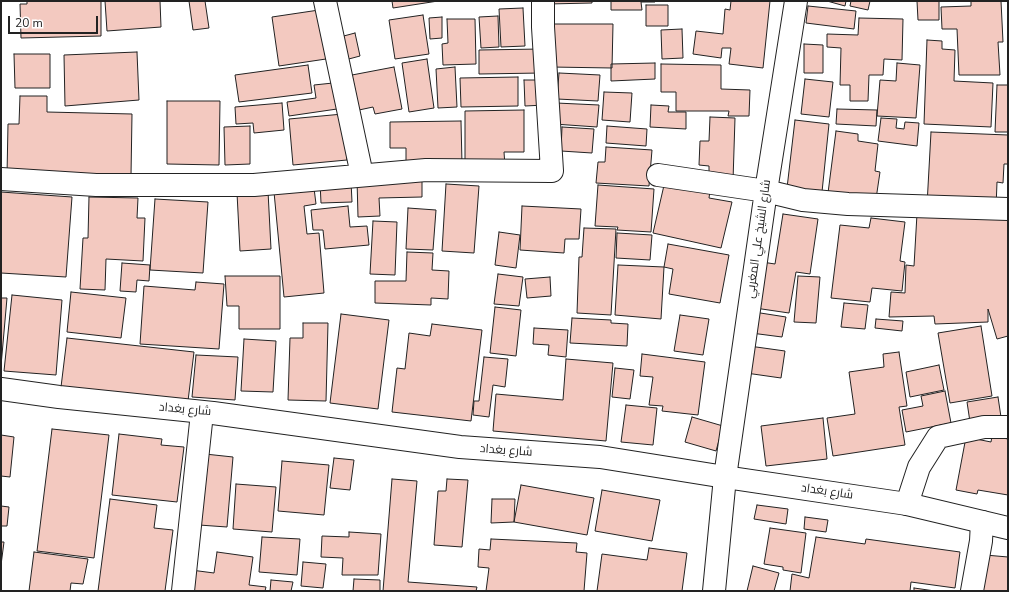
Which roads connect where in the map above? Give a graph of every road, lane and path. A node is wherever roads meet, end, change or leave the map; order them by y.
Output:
1 (325, 1) edge
2 (543, 1) edge
3 (796, 1) edge
4 (362, 175) junction
5 (658, 175) dead end
6 (1, 179) edge
7 (766, 191) junction
8 (1008, 209) edge
9 (1, 390) edge
10 (202, 413) junction
11 (1008, 427) edge
12 (725, 477) junction
13 (907, 504) junction
14 (982, 522) junction
15 (1008, 528) edge
16 (184, 591) edge
17 (714, 591) edge
18 (972, 591) edge

1 - 4 street
2 - 4 street
3 - 7 street, شارع الشيخ علي المغربي
4 - 6 street
5 - 7 street
7 - 8 street
7 - 12 street, شارع الشيخ علي المغربي
9 - 10 street, شارع بغداد
10 - 12 street, شارع بغداد
10 - 16 street
11 - 13 street
12 - 13 street, شارع بغداد
12 - 17 street, شارع الشيخ علي المغربي
13 - 14 street, شارع بغداد
14 - 15 street, شارع بغداد
14 - 18 street

